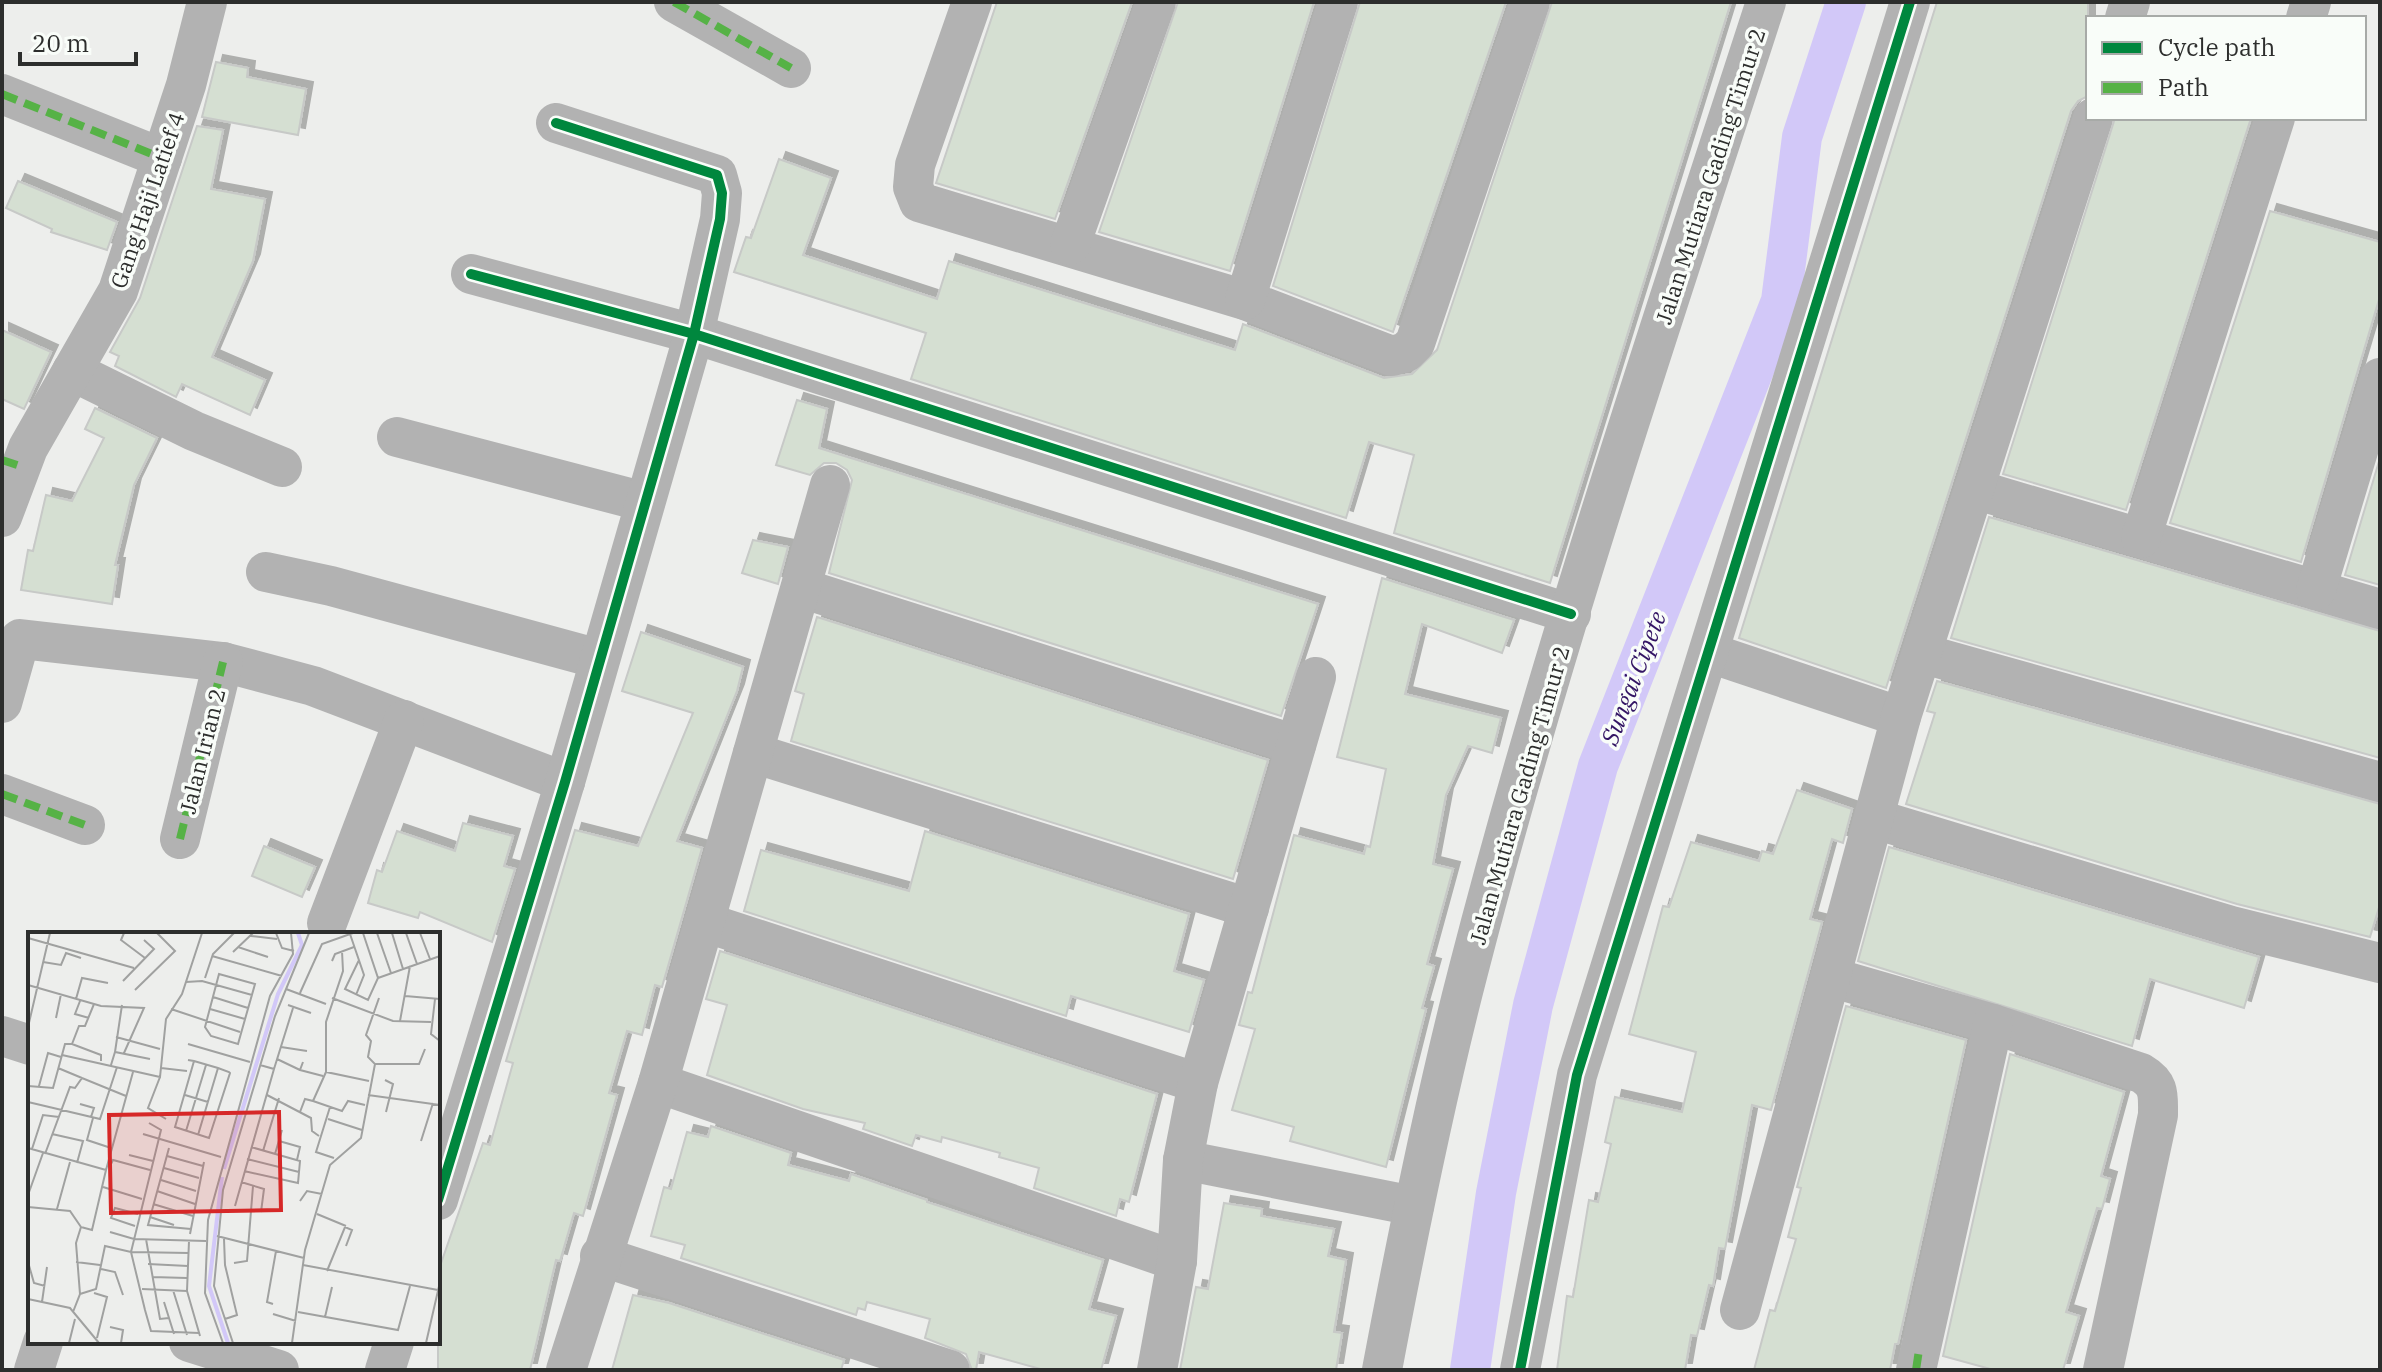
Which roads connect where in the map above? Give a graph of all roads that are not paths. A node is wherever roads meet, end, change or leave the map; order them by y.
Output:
1 (207, 2) edge
2 (674, 2) edge
3 (972, 2) edge
4 (1156, 2) edge
5 (1338, 2) edge
6 (1530, 2) edge
7 (1766, 2) edge
8 (1910, 2) edge
9 (791, 68) dead end
10 (2, 94) edge
11 (2092, 120) edge
12 (2274, 120) edge
13 (556, 123) dead end
14 (162, 158) junction
15 (1070, 245) junction
16 (471, 274) dead end
17 (1245, 300) junction
18 (694, 334) junction
19 (72, 371) junction
20 (2377, 396) edge
21 (397, 437) dead end
22 (11, 463) edge
23 (282, 467) dead end
24 (830, 485) dead end
25 (1974, 489) junction
26 (645, 502) junction
27 (2, 517) edge
28 (2141, 538) junction
29 (266, 572) dead end
30 (801, 588) junction
31 (2316, 590) junction
32 (2380, 609) edge
33 (1571, 614) junction
34 (1710, 653) junction
35 (1924, 654) junction
36 (599, 659) junction
37 (223, 662) junction
38 (1316, 677) dead end
39 (2, 703) edge
40 (1901, 717) junction
41 (404, 720) junction
42 (1296, 745) junction
43 (753, 753) junction
44 (565, 782) junction
45 (2380, 782) edge
46 (2, 794) edge
47 (1875, 819) junction
48 (85, 825) dead end
49 (180, 839) dead end
50 (1249, 908) junction
51 (704, 922) junction
52 (327, 923) dead end
53 (2380, 963) edge
54 (1830, 977) junction
55 (1993, 1024) junction
56 (2, 1036) edge
57 (28, 1044) edge
58 (658, 1083) junction
59 (1198, 1083) junction
60 (1183, 1160) junction
61 (440, 1190) edge
62 (1414, 1206) junction
63 (600, 1256) junction
64 (1177, 1261) junction
65 (1740, 1310) dead end
66 (42, 1344) edge
67 (195, 1344) edge
68 (393, 1344) edge
69 (34, 1370) edge
70 (279, 1370) edge
71 (385, 1370) edge
72 (566, 1370) edge
73 (950, 1370) edge
74 (1157, 1370) edge
75 (1382, 1370) edge
76 (1520, 1370) edge
77 (1916, 1370) edge
78 (2103, 1370) edge

1 - 14 street, Gang Haji Latief 4
2 - 9 street
3 - 15 street
4 - 15 street
5 - 17 street
6 - 17 street
7 - 33 street, Jalan Mutiara Gading Timur 2
8 - 34 street
10 - 14 street
11 - 25 street
12 - 28 street
13 - 18 street
14 - 19 street, Gang Haji Latief 4
15 - 17 street
16 - 18 street
18 - 26 street
18 - 33 street
19 - 22 street, Gang Haji Latief 4
19 - 23 street
20 - 31 street
21 - 26 street
22 - 27 street, Gang Haji Latief 4
24 - 30 street
25 - 28 street
25 - 35 street
26 - 36 street
28 - 31 street
29 - 36 street
30 - 42 street
30 - 43 street
31 - 32 street
33 - 62 street, Jalan Mutiara Gading Timur 2
34 - 40 street
34 - 76 street
35 - 40 street
35 - 45 street
36 - 44 street
37 - 39 street
37 - 41 street
37 - 49 street, Jalan Irian 2
38 - 42 street
40 - 47 street
41 - 44 street
41 - 52 street
42 - 50 street
43 - 50 street
43 - 51 street
44 - 61 street
46 - 48 street
47 - 53 street
47 - 54 street
50 - 59 street
51 - 58 street
51 - 59 street
54 - 55 street
54 - 65 street
55 - 77 street
55 - 78 street
56 - 57 street
58 - 63 street
58 - 64 street
59 - 60 street
60 - 62 street
60 - 64 street
62 - 75 street, Jalan Mutiara Gading Timur 2
63 - 72 street
63 - 73 street
64 - 74 street
66 - 69 street
67 - 70 street
68 - 71 street

